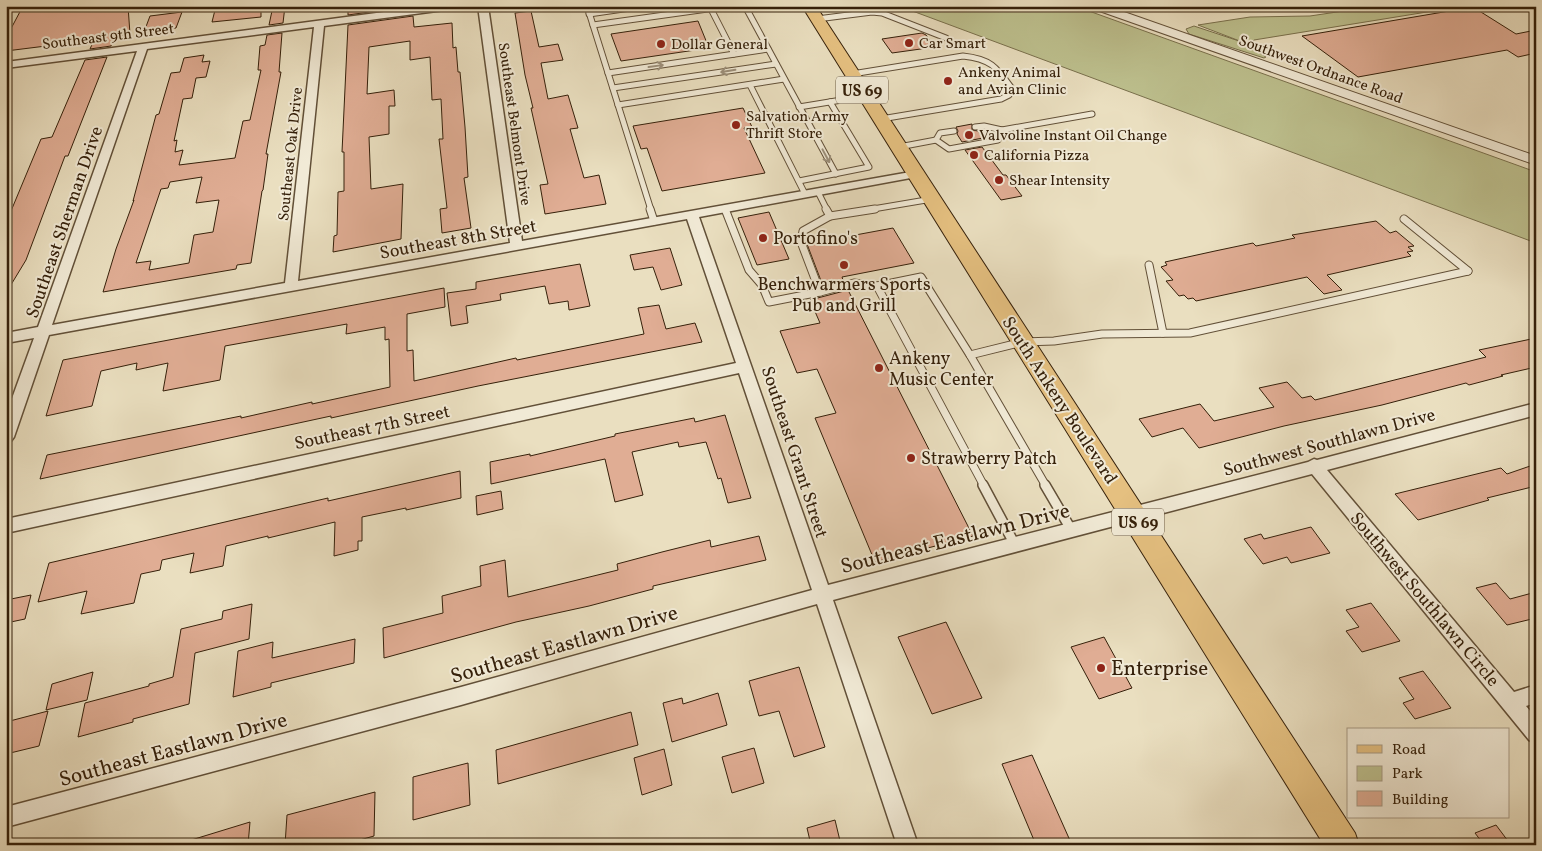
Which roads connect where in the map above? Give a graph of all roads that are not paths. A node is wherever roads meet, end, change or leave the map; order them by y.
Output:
1 (452, 6) edge
2 (483, 6) edge
3 (587, 6) edge
4 (644, 6) edge
5 (729, 6) edge
6 (766, 6) edge
7 (1095, 6) edge
8 (612, 8) edge
9 (746, 8) edge
10 (711, 9) junction
11 (813, 13) edge
12 (589, 14) junction
13 (319, 24) junction
14 (593, 25) junction
15 (946, 38) dead end
16 (143, 47) junction
17 (768, 49) junction
18 (734, 54) junction
19 (6, 64) edge
20 (776, 64) junction
21 (608, 73) junction
22 (852, 74) junction
23 (784, 79) junction
24 (750, 85) junction
25 (613, 88) junction
26 (866, 96) junction
27 (830, 102) junction
28 (618, 105) junction
29 (799, 107) junction
30 (1092, 114) dead end
31 (880, 118) junction
32 (975, 128) dead end
33 (1002, 130) junction
34 (954, 131) dead end
35 (936, 140) junction
36 (899, 146) junction
37 (1536, 161) edge
38 (836, 174) junction
39 (916, 174) junction
40 (799, 181) junction
41 (811, 193) junction
42 (932, 199) junction
43 (725, 209) junction
44 (692, 215) junction
45 (830, 216) junction
46 (1404, 219) dead end
47 (654, 221) junction
48 (517, 246) junction
49 (1149, 265) dead end
50 (876, 286) junction
51 (291, 287) junction
52 (820, 292) junction
53 (45, 331) junction
54 (1163, 333) junction
55 (6, 338) edge
56 (1023, 342) junction
57 (970, 354) junction
58 (745, 366) junction
59 (1536, 409) edge
60 (6, 437) edge
61 (1314, 465) junction
62 (1133, 515) junction
63 (6, 526) edge
64 (1072, 531) junction
65 (1015, 545) junction
66 (821, 596) junction
67 (1536, 694) edge
68 (1511, 702) junction
69 (1536, 732) edge
70 (6, 816) edge
71 (908, 845) edge
72 (1343, 845) edge

1 - 13 street, Southeast 9th Street
2 - 48 street, Southeast Belmont Drive
3 - 12 lane
4 - 8 lane
5 - 10 lane
6 - 9 lane
7 - 37 street, Southwest Ordnance Road
8 - 12 lane
9 - 17 lane
10 - 14 lane
10 - 18 lane
11 - 15 lane
11 - 22 main road, South Ankeny Boulevard / US 69
12 - 14 lane
13 - 16 street, Southeast 9th Street
13 - 51 street, Southeast Oak Drive
14 - 21 lane
16 - 19 street, Southeast 9th Street
16 - 53 street, Southeast Sherman Drive
17 - 18 lane
17 - 20 lane
21 -> 18 lane
20 - 23 lane
20 -> 25 lane
21 - 25 lane
22 - 26 main road, South Ankeny Boulevard / US 69
22 - 31 lane
23 - 24 lane
23 - 29 lane
24 - 28 lane
24 - 40 lane
25 - 28 lane
26 - 27 lane
26 - 31 main road, South Ankeny Boulevard / US 69
27 - 29 lane
27 - 38 lane
28 - 47 lane
29 -> 38 lane
30 - 33 lane
31 - 36 main road, South Ankeny Boulevard / US 69
32 - 33 lane
33 - 35 lane
34 - 35 lane
35 - 36 lane
36 - 39 main road, South Ankeny Boulevard / US 69
38 - 40 lane
39 - 41 street, Southeast 8th Street
39 - 42 main road, South Ankeny Boulevard / US 69
40 - 41 lane
41 - 43 street, Southeast 8th Street
41 - 45 lane
42 - 45 lane
42 - 56 main road, South Ankeny Boulevard / US 69
43 - 44 street, Southeast 8th Street
43 - 52 lane
44 - 47 street, Southeast 8th Street
44 - 58 street, Southeast Grant Street
45 - 52 lane
46 - 54 lane
47 - 48 street, Southeast 8th Street
48 - 51 street, Southeast 8th Street
49 - 54 lane
50 - 52 lane
50 - 57 lane
50 - 65 lane
51 - 53 street, Southeast 8th Street
53 - 55 street, Southeast 8th Street
53 - 60 street, Southeast Sherman Drive
54 - 56 lane
56 - 57 lane
56 - 62 main road, South Ankeny Boulevard / US 69
57 - 64 lane
58 - 63 street, Southeast 7th Street
58 - 66 street, Southeast Grant Street
59 - 61 street, Southwest Southlawn Drive
61 - 62 street, Southwest Southlawn Drive
61 - 68 street, Southwest Southlawn Circle
62 - 64 street, Southeast Eastlawn Drive
62 - 72 main road, South Ankeny Boulevard / US 69
64 - 65 street, Southeast Eastlawn Drive
65 - 66 street, Southeast Eastlawn Drive
66 - 70 street, Southeast Eastlawn Drive
66 - 71 street, Southeast Grant Street
67 - 68 street
68 - 69 street, Southwest Southlawn Circle

